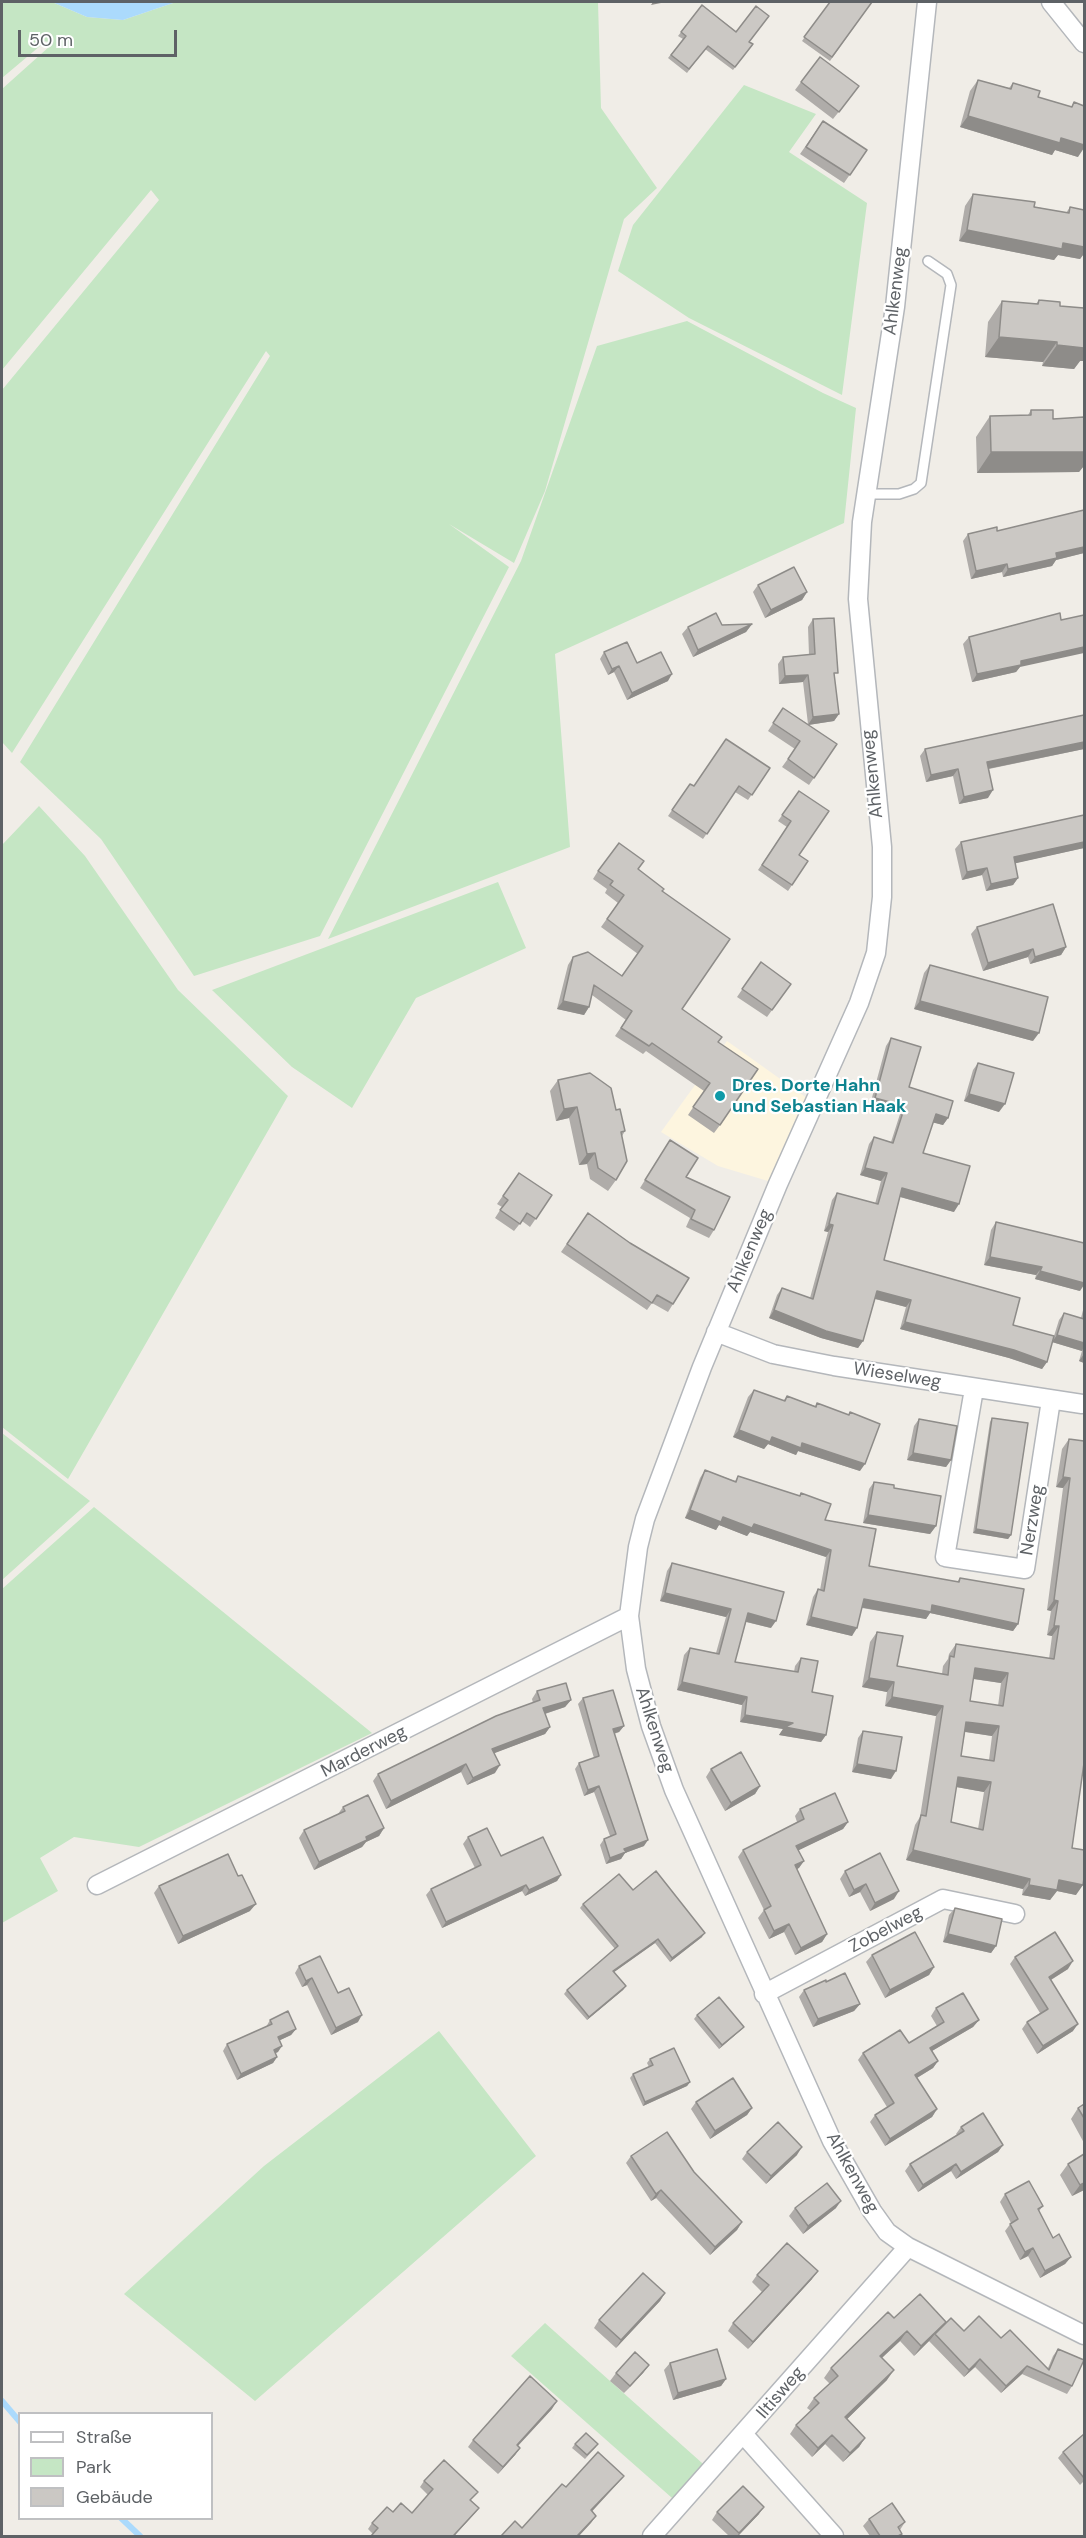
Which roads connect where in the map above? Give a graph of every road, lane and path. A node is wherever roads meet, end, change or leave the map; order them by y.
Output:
1 (927, 2) edge
2 (1051, 2) edge
3 (1084, 43) edge
4 (928, 261) dead end
5 (867, 494) junction
6 (716, 1332) junction
7 (974, 1389) junction
8 (1051, 1400) junction
9 (1082, 1404) dead end
10 (629, 1616) junction
11 (97, 1886) dead end
12 (1014, 1914) dead end
13 (764, 1994) junction
14 (908, 2247) junction
15 (1084, 2335) edge
16 (744, 2435) junction
17 (652, 2536) edge
18 (834, 2536) edge

1 - 5 street, Ahlkenweg
2 - 3 street
4 - 5 lane
5 - 6 street, Ahlkenweg
6 - 7 street, Wieselweg
6 - 10 street, Ahlkenweg
7 - 8 street, Wieselweg
7 - 8 street, Nerzweg
8 - 9 street, Wieselweg
10 - 11 street, Marderweg
10 - 13 street, Ahlkenweg
12 - 13 street, Zobelweg
13 - 14 street, Ahlkenweg
14 - 15 street, Ahlkenweg
14 - 16 street, Iltisweg
16 - 17 street, Iltisweg
16 - 18 street

